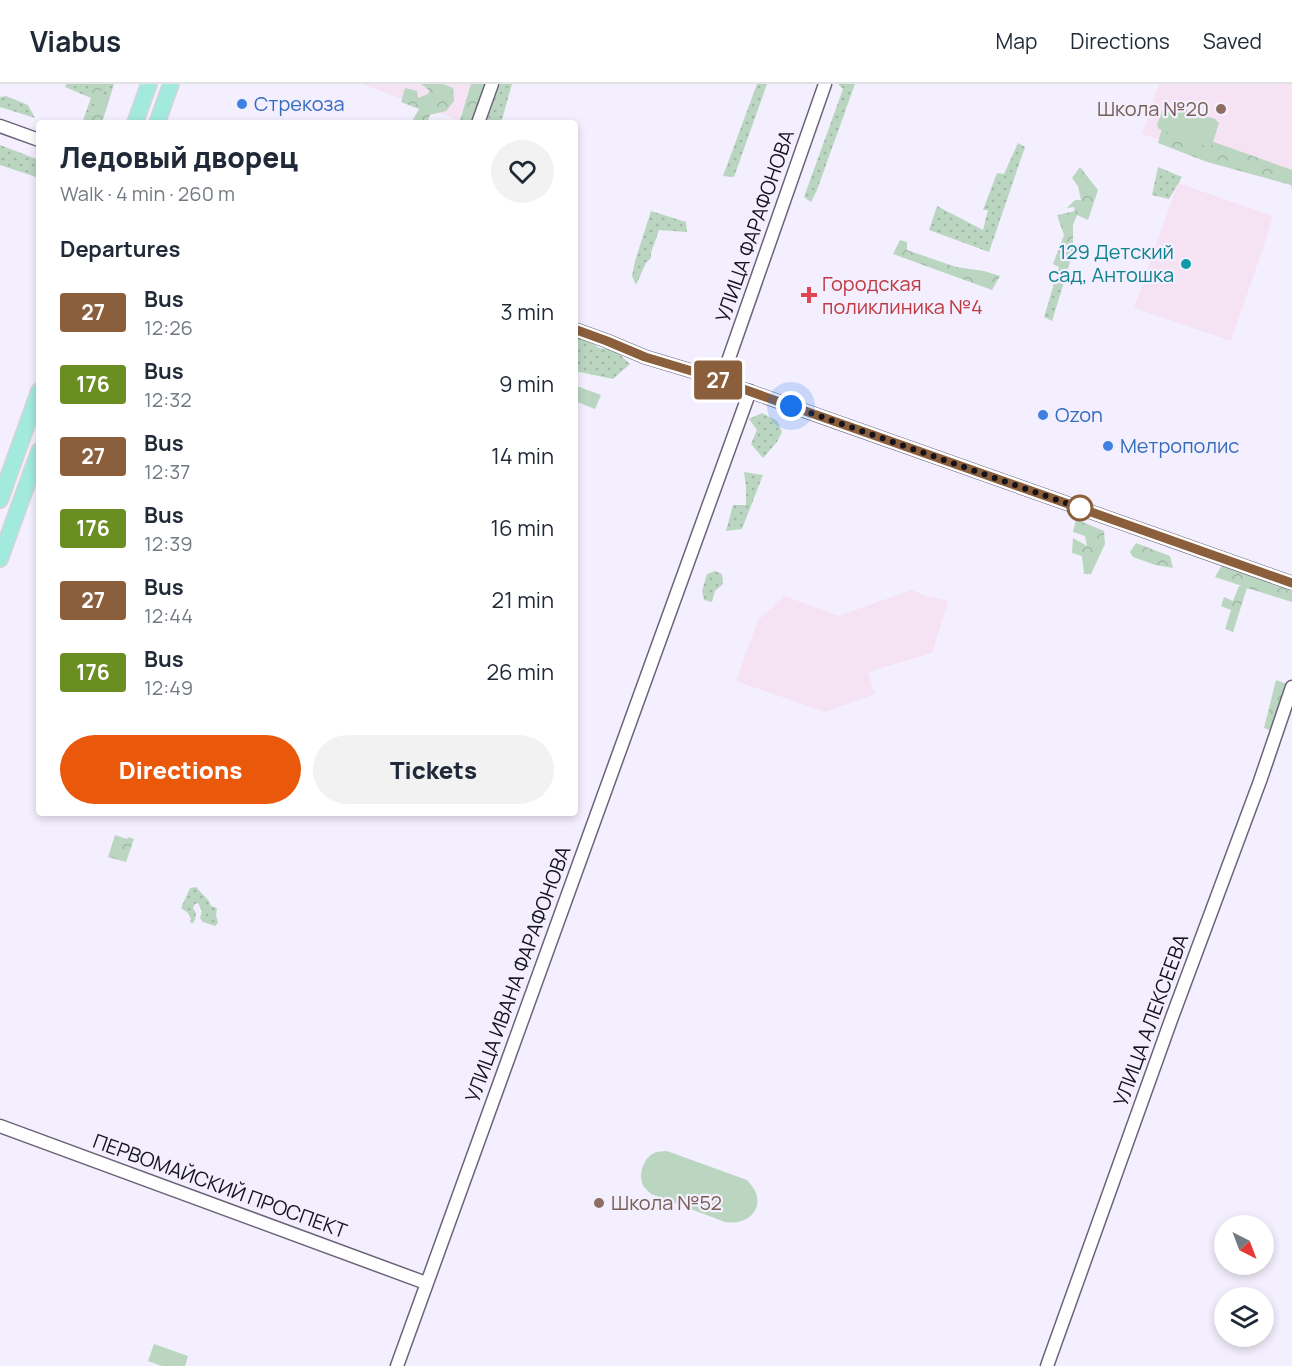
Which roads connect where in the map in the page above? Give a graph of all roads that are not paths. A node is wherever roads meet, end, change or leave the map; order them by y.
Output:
1 (149, 84) edge
2 (171, 84) edge
3 (492, 84) edge
4 (825, 84) edge
5 (136, 120) edge
6 (158, 120) edge
7 (479, 120) edge
8 (0, 126) edge
9 (36, 139) edge
10 (578, 330) edge
11 (721, 381) junction
12 (750, 392) junction
13 (36, 410) edge
14 (33, 428) edge
15 (36, 459) edge
16 (0, 500) edge
17 (0, 559) edge
18 (1292, 583) edge
19 (1292, 687) edge
20 (0, 1126) edge
21 (426, 1283) junction
22 (397, 1366) edge
23 (1047, 1366) edge

1 - 5 main road
2 - 6 main road
3 - 7 street
4 - 11 street, УЛИЦА ФАРАФОНОВА
8 - 9 street
10 - 11 street
11 - 12 street
12 - 18 street
12 - 21 street, УЛИЦА ИВАНА ФАРАФОНОВА
13 - 14 main road
14 - 16 main road
15 - 17 main road
19 - 23 street, УЛИЦА АЛЕКСЕЕВА
20 - 21 street, ПЕРВОМАЙСКИЙ ПРОСПЕКТ
21 - 22 street, УЛИЦА ИВАНА ФАРАФОНОВА

